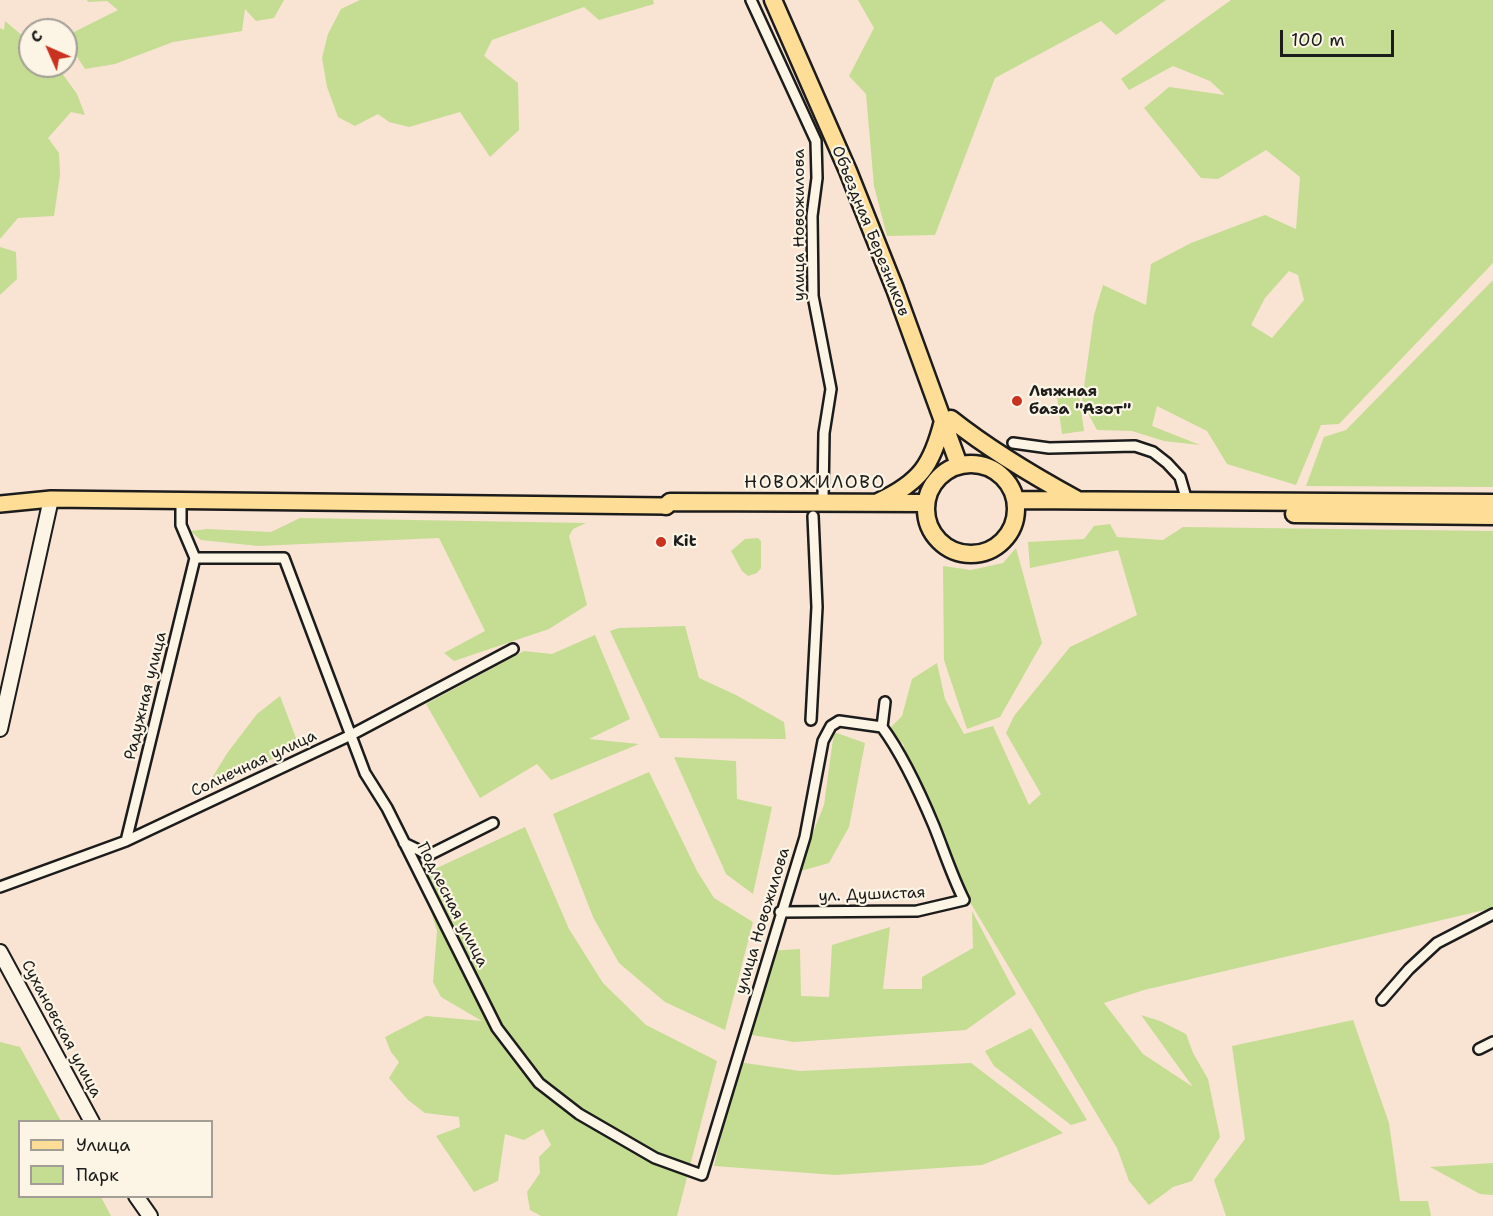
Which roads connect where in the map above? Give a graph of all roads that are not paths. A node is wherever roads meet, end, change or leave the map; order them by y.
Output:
1 (751, 0) edge
2 (773, 0) edge
3 (782, 0) edge
4 (947, 420) junction
5 (1013, 443) dead end
6 (964, 464) junction
7 (823, 498) dead end
8 (51, 499) junction
9 (181, 499) junction
10 (1079, 501) junction
11 (1187, 501) junction
12 (876, 503) junction
13 (1493, 503) edge
14 (0, 504) edge
15 (1016, 505) junction
16 (666, 506) junction
17 (926, 506) junction
18 (813, 516) dead end
19 (1493, 516) edge
20 (195, 558) junction
21 (513, 649) dead end
22 (885, 702) dead end
23 (812, 720) dead end
24 (882, 727) junction
25 (0, 729) edge
26 (351, 735) junction
27 (494, 823) dead end
28 (126, 841) junction
29 (404, 843) junction
30 (0, 887) edge
31 (780, 912) junction
32 (1493, 914) edge
33 (0, 952) edge
34 (1382, 1000) dead end
35 (1493, 1042) edge
36 (1479, 1049) dead end
37 (91, 1120) edge
38 (702, 1175) joint
39 (137, 1198) edge
40 (150, 1216) edge

1 - 7 street, улица Новожилова
2 - 4 highway, Объездная Березников
3 - 4 highway, Объездная Березников
4 - 6 highway, Объездная Березников
4 - 10 highway
4 - 12 highway
5 - 11 street
6 - 15 highway
6 - 17 highway
8 - 9 main road
8 - 14 main road
8 - 25 street
9 - 16 main road
9 - 20 street
10 - 11 highway
10 - 15 highway
11 - 13 highway
12 - 16 highway
12 - 17 highway
15 - 17 highway
15 - 19 highway
16 - 17 highway
18 - 23 street
20 - 26 street, Подлесная улица
20 - 28 street, Радужная улица
21 - 26 street, Солнечная улица
22 - 24 street
24 - 31 street, улица Новожилова
24 - 31 street, ул. Душистая
26 - 28 street, Солнечная улица
26 - 29 street, Подлесная улица
27 - 29 street
28 - 30 street, Солнечная улица
29 - 38 street, Подлесная улица
31 - 38 street, улица Новожилова
32 - 34 street
33 - 37 street, Сухановская улица
35 - 36 street
39 - 40 street

